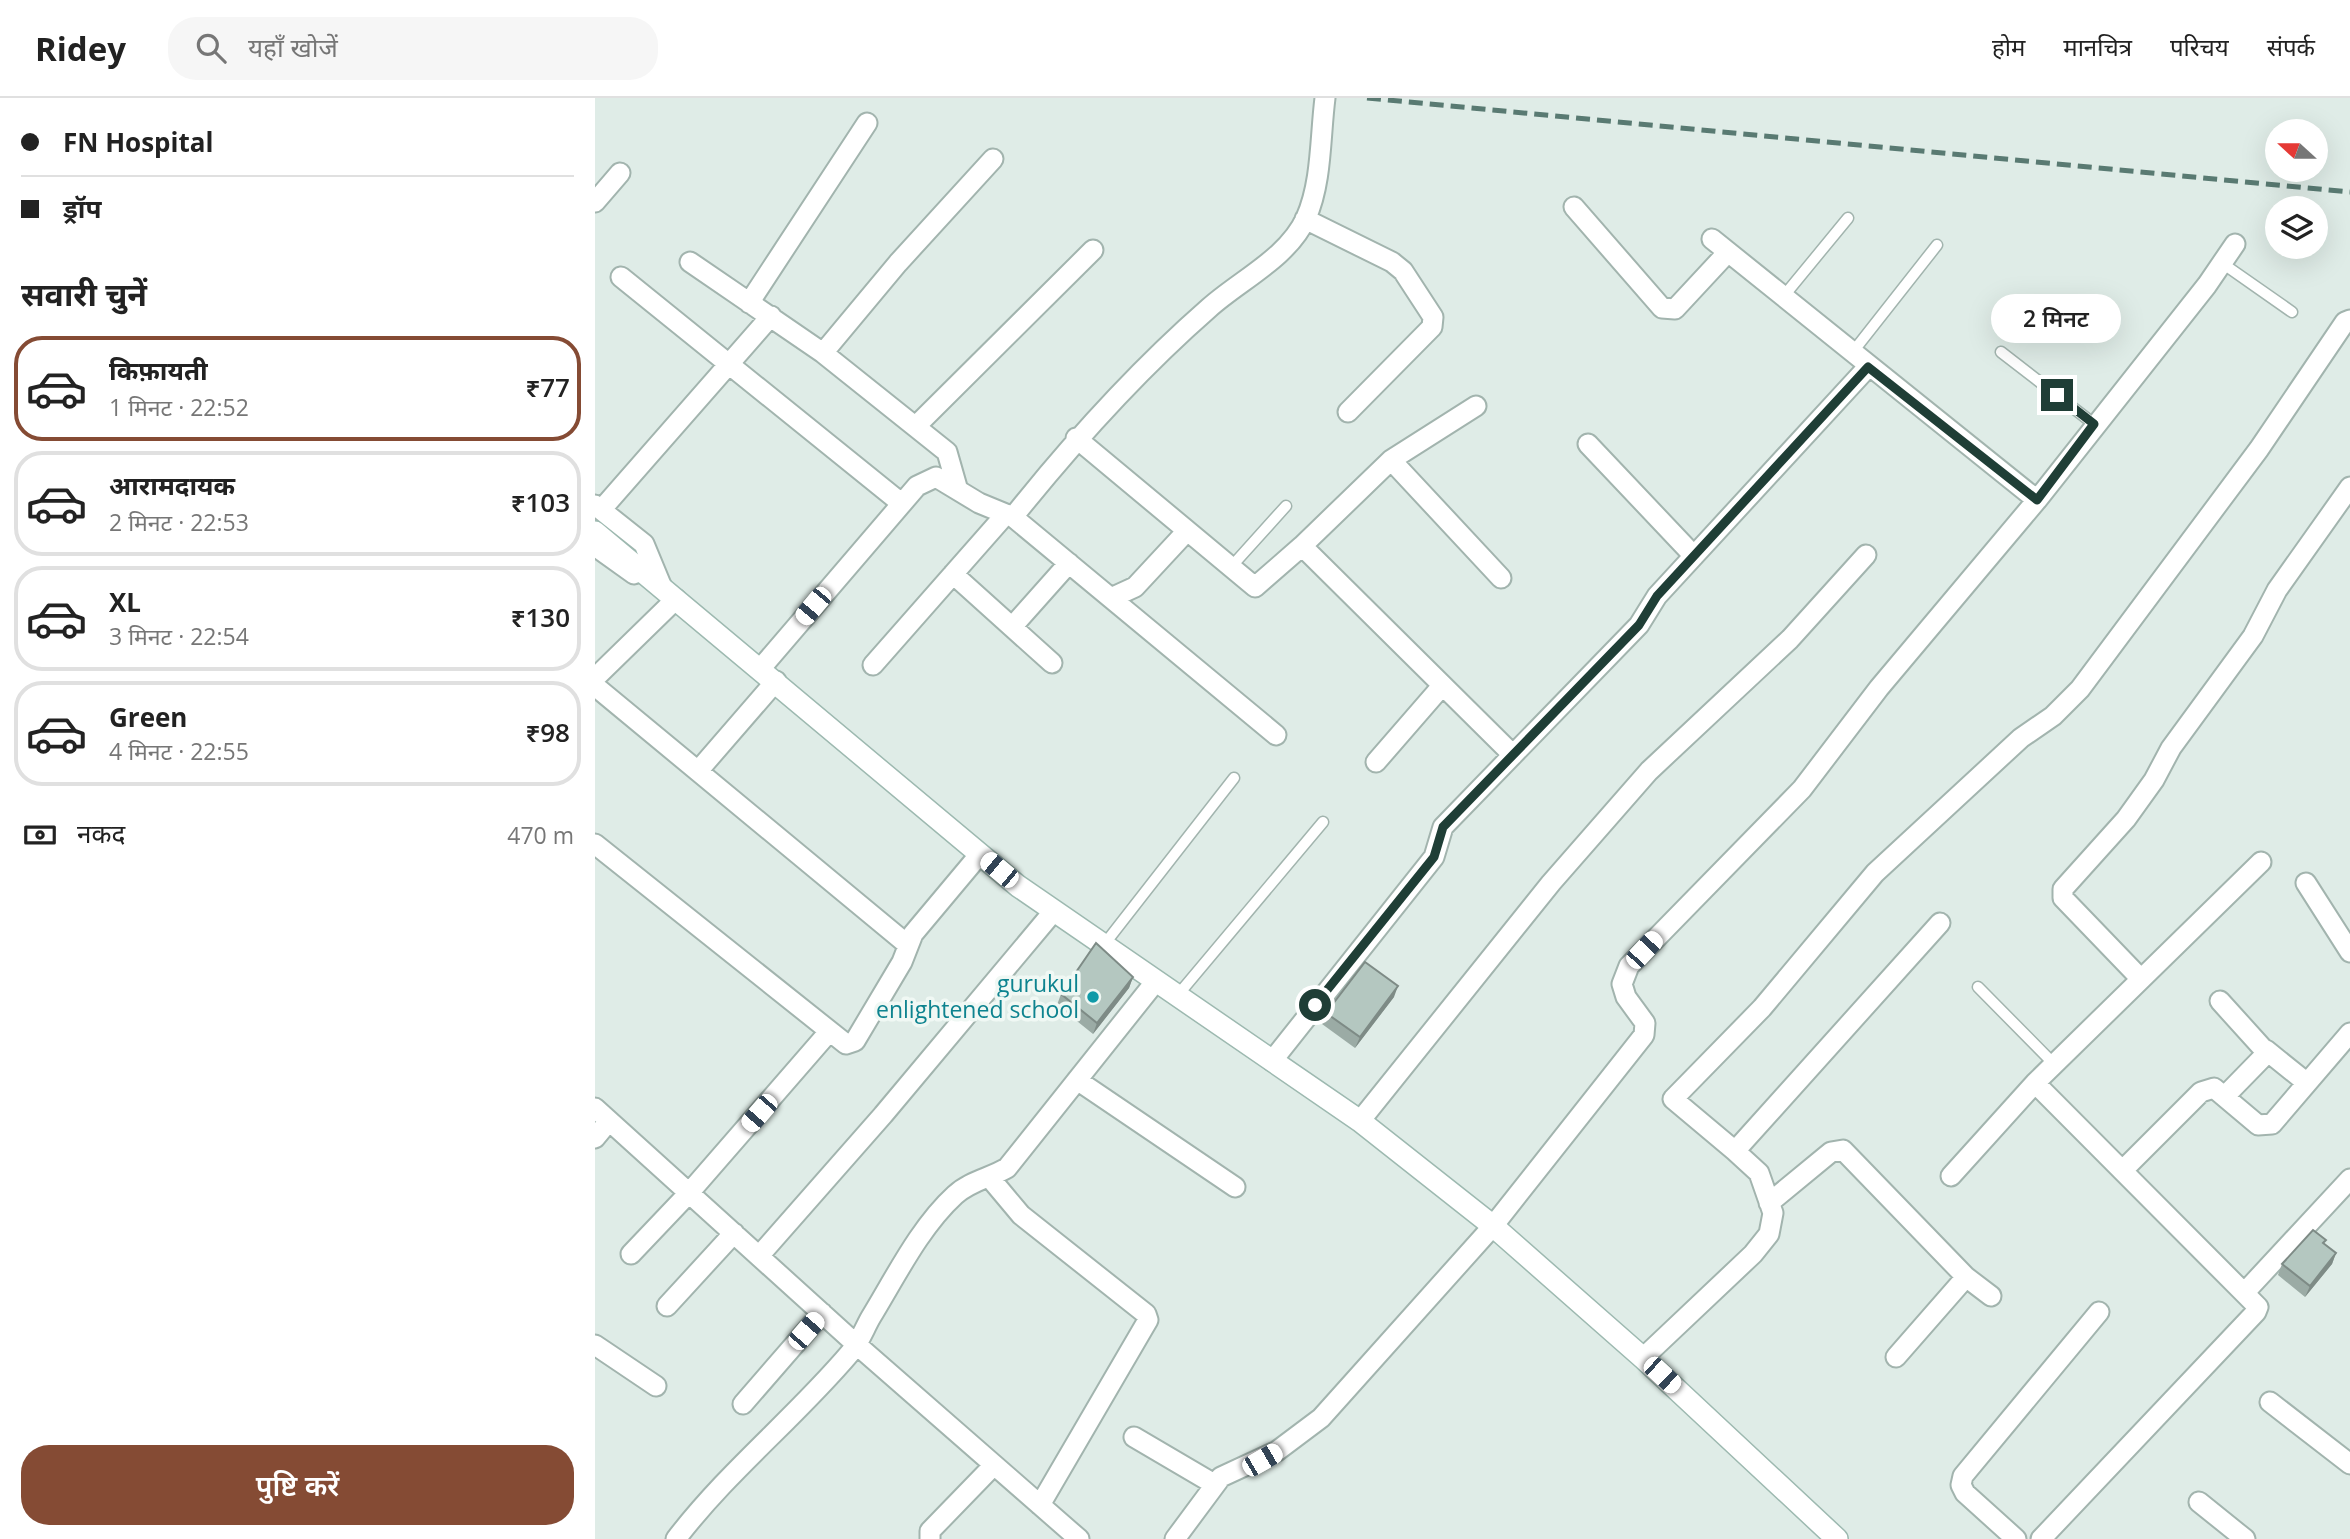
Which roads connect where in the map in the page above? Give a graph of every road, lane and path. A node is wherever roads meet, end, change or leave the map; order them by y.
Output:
1 (1325, 98) edge
2 (867, 123) dead end
3 (993, 159) dead end
4 (620, 173) dead end
5 (595, 202) edge
6 (1573, 207) dead end
7 (1848, 218) dead end
8 (1305, 219) junction
9 (1712, 239) dead end
10 (2235, 244) dead end
11 (1937, 245) dead end
12 (1093, 250) dead end
13 (1728, 252) junction
14 (690, 261) dead end
15 (2222, 263) junction
16 (621, 277) dead end
17 (1783, 297) junction
18 (750, 303) junction
19 (2293, 312) dead end
20 (771, 316) junction
21 (2350, 320) edge
22 (2001, 352) dead end
23 (823, 353) junction
24 (1851, 354) junction
25 (731, 363) junction
26 (1868, 367) junction
27 (1476, 406) dead end
28 (1349, 412) dead end
29 (1098, 417) junction
30 (2094, 424) junction
31 (916, 426) junction
32 (1076, 439) junction
33 (1588, 444) dead end
34 (1094, 453) junction
35 (1391, 460) junction
36 (957, 487) junction
37 (2350, 487) edge
38 (2037, 500) junction
39 (901, 503) junction
40 (1286, 506) dead end
41 (598, 508) edge
42 (1009, 516) junction
43 (1187, 531) junction
44 (595, 532) edge
45 (595, 546) edge
46 (1301, 546) junction
47 (1866, 555) dead end
48 (1694, 556) junction
49 (1069, 563) junction
50 (1231, 567) junction
51 (953, 574) junction
52 (1501, 578) dead end
53 (669, 592) junction
54 (1111, 598) junction
55 (1012, 627) junction
56 (1052, 663) dead end
57 (873, 665) dead end
58 (768, 675) junction
59 (595, 678) edge
60 (595, 686) edge
61 (1442, 686) junction
62 (1276, 735) dead end
63 (1513, 755) junction
64 (1376, 762) dead end
65 (698, 771) junction
66 (1234, 778) dead end
67 (1323, 822) dead end
68 (595, 844) edge
69 (980, 854) junction
70 (2261, 862) dead end
71 (2306, 883) dead end
72 (1053, 912) junction
73 (1940, 923) dead end
74 (908, 945) junction
75 (1103, 946) junction
76 (2350, 952) edge
77 (2140, 978) junction
78 (1156, 981) junction
79 (1978, 988) dead end
80 (1177, 996) junction
81 (2220, 1001) dead end
82 (828, 1033) junction
83 (2350, 1033) edge
84 (2266, 1050) junction
85 (1272, 1061) junction
86 (2054, 1064) junction
87 (1077, 1080) junction
88 (2035, 1083) junction
89 (2307, 1083) junction
90 (2226, 1095) junction
91 (602, 1114) edge
92 (1360, 1121) junction
93 (595, 1138) edge
94 (1735, 1151) junction
95 (2123, 1170) junction
96 (1951, 1176) dead end
97 (990, 1178) junction
98 (2350, 1179) edge
99 (1235, 1187) dead end
100 (689, 1193) junction
101 (1769, 1203) junction
102 (1493, 1226) junction
103 (734, 1233) junction
104 (631, 1254) dead end
105 (759, 1256) junction
106 (1966, 1278) junction
107 (2246, 1292) junction
108 (1991, 1296) dead end
109 (667, 1306) dead end
110 (2099, 1312) dead end
111 (822, 1313) junction
112 (595, 1345) edge
113 (857, 1345) junction
114 (1896, 1357) dead end
115 (1643, 1358) junction
116 (656, 1386) dead end
117 (2270, 1402) dead end
118 (743, 1404) dead end
119 (1134, 1437) dead end
120 (2350, 1464) edge
121 (994, 1465) junction
122 (1213, 1485) junction
123 (2199, 1502) dead end
124 (1040, 1505) junction
125 (676, 1539) edge
126 (930, 1539) edge
127 (1079, 1539) edge
128 (1175, 1539) edge
129 (1837, 1539) edge
130 (2016, 1539) edge
131 (2041, 1539) edge
132 (2245, 1539) edge

1 - 8 street
2 - 18 street
3 - 23 street
4 - 5 street
6 - 13 street
7 - 17 lane
8 - 28 street
8 - 29 street
9 - 13 street
10 - 15 street
11 - 24 lane
12 - 31 street
13 - 17 street
14 - 18 street
15 - 19 lane
15 - 30 street
16 - 25 street
17 - 24 street
18 - 20 street
20 - 23 street
20 - 25 street
21 - 94 street
22 - 30 lane
23 - 31 street
24 - 26 street
25 - 39 street
25 - 41 street
26 - 38 street
26 - 48 street
27 - 35 street
29 - 32 street
29 - 34 street
30 - 38 street
31 - 36 street
32 - 34 street
32 - 42 street
33 - 48 street
34 - 43 street
35 - 46 street
35 - 52 street
36 - 39 street
36 - 42 street
37 - 77 street
38 - 102 street
39 - 58 street
40 - 50 lane
41 - 53 street
42 - 49 street
42 - 51 street
43 - 50 street
43 - 54 street
44 - 53 street
45 - 53 street
46 - 50 street
46 - 61 street
47 - 92 street
48 - 63 street
49 - 54 street
49 - 55 street
51 - 55 street
51 - 57 street
53 - 58 street
53 - 59 street
54 - 62 street
55 - 56 street
58 - 65 street
58 - 69 street
60 - 65 street
61 - 63 street
61 - 64 street
63 - 85 street
65 - 74 street
66 - 75 lane
67 - 80 lane
68 - 82 street
69 - 72 street
69 - 74 street
70 - 77 street
71 - 76 street
72 - 75 street
72 - 105 street
73 - 94 street
74 - 82 street
75 - 78 street
77 - 86 street
78 - 80 street
78 - 87 street
79 - 86 lane
80 - 85 street
81 - 84 street
82 - 100 street
83 - 89 street
84 - 89 street
84 - 90 street
85 - 92 street
86 - 88 street
87 - 97 street
87 - 99 street
88 - 95 street
88 - 96 street
89 - 90 street
90 - 95 street
91 - 93 street
91 - 100 street
92 - 102 street
94 - 101 street
95 - 107 street
97 - 113 street
97 - 124 street
98 - 107 street
100 - 103 street
100 - 104 street
101 - 106 street
101 - 115 street
102 - 115 street
102 - 122 street
103 - 105 street
103 - 109 street
105 - 111 street
106 - 108 street
106 - 114 street
107 - 131 street
110 - 130 street
111 - 113 street
111 - 118 street
112 - 116 street
113 - 121 street
113 - 125 street
115 - 129 street
117 - 120 street
119 - 122 street
121 - 124 street
121 - 126 street
122 - 128 street
123 - 132 street
124 - 127 street

